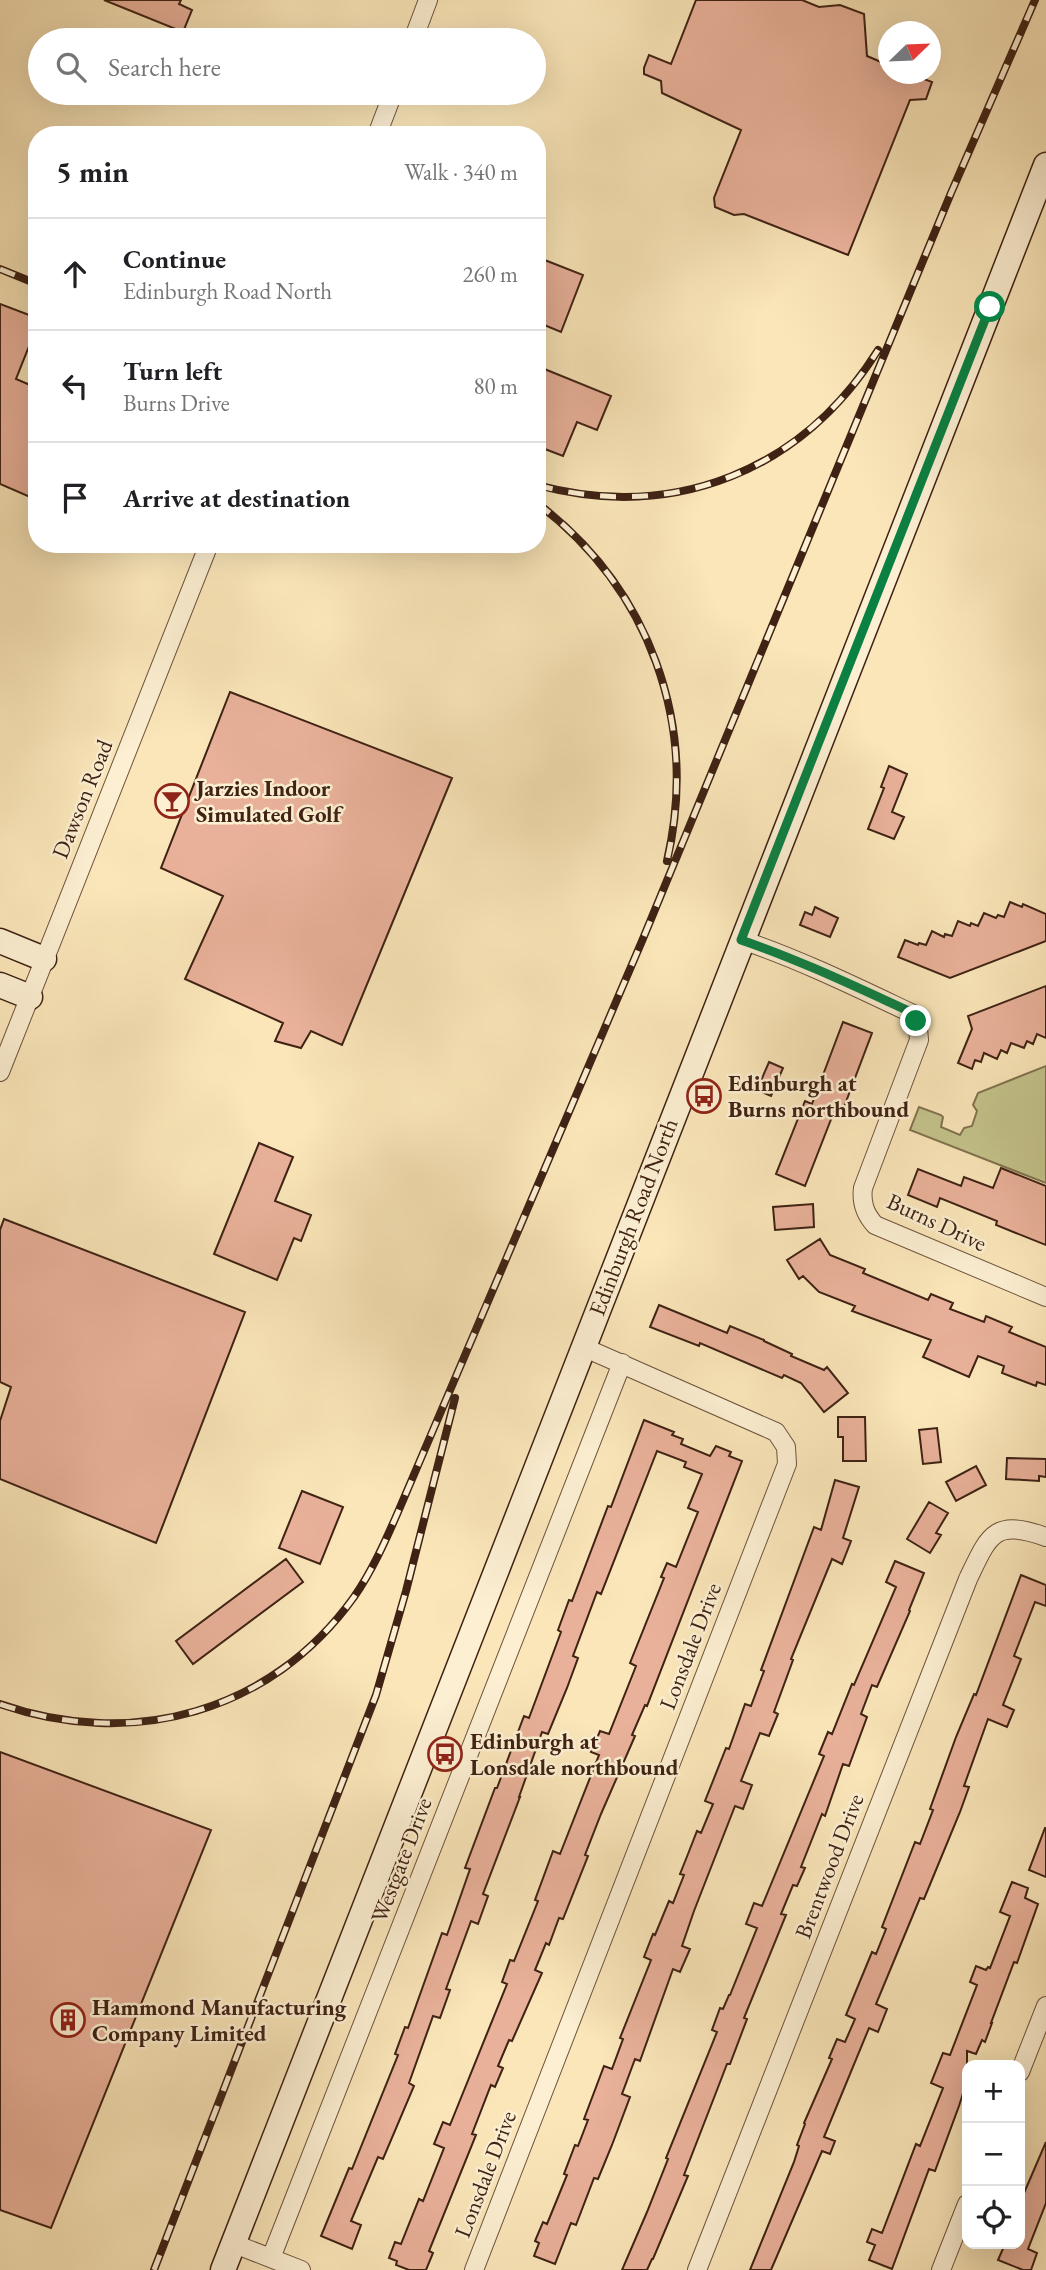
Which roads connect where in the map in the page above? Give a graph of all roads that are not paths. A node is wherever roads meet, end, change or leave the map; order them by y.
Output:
1 (428, 0) edge
2 (418, 28) edge
3 (388, 105) edge
4 (380, 126) edge
5 (1046, 165) edge
6 (205, 553) edge
7 (741, 940) junction
8 (0, 941) edge
9 (44, 959) junction
10 (0, 985) edge
11 (30, 997) junction
12 (0, 1072) edge
13 (1046, 1297) edge
14 (583, 1348) junction
15 (622, 1363) junction
16 (1046, 1537) edge
17 (1046, 2006) edge
18 (1025, 2060) edge
19 (962, 2217) edge
20 (232, 2244) junction
21 (271, 2258) junction
22 (223, 2270) edge
23 (301, 2270) edge
24 (474, 2270) edge
25 (696, 2270) edge
26 (941, 2270) edge

1 - 2 street
3 - 4 street
5 - 7 main road, Edinburgh Road North
6 - 9 street, Dawson Road
7 - 13 street, Burns Drive
7 - 14 main road, Edinburgh Road North
8 - 9 main road
9 - 11 street, Dawson Road
10 - 11 main road
11 - 12 street, Dawson Road
14 - 15 street, Lonsdale Drive
14 - 20 main road, Edinburgh Road North
15 - 21 street, Westgate Drive
15 - 24 street, Lonsdale Drive
16 - 25 street, Brentwood Drive
17 - 18 street
19 - 26 street
20 - 21 street
20 - 22 main road, Edinburgh Road North
21 - 23 street

